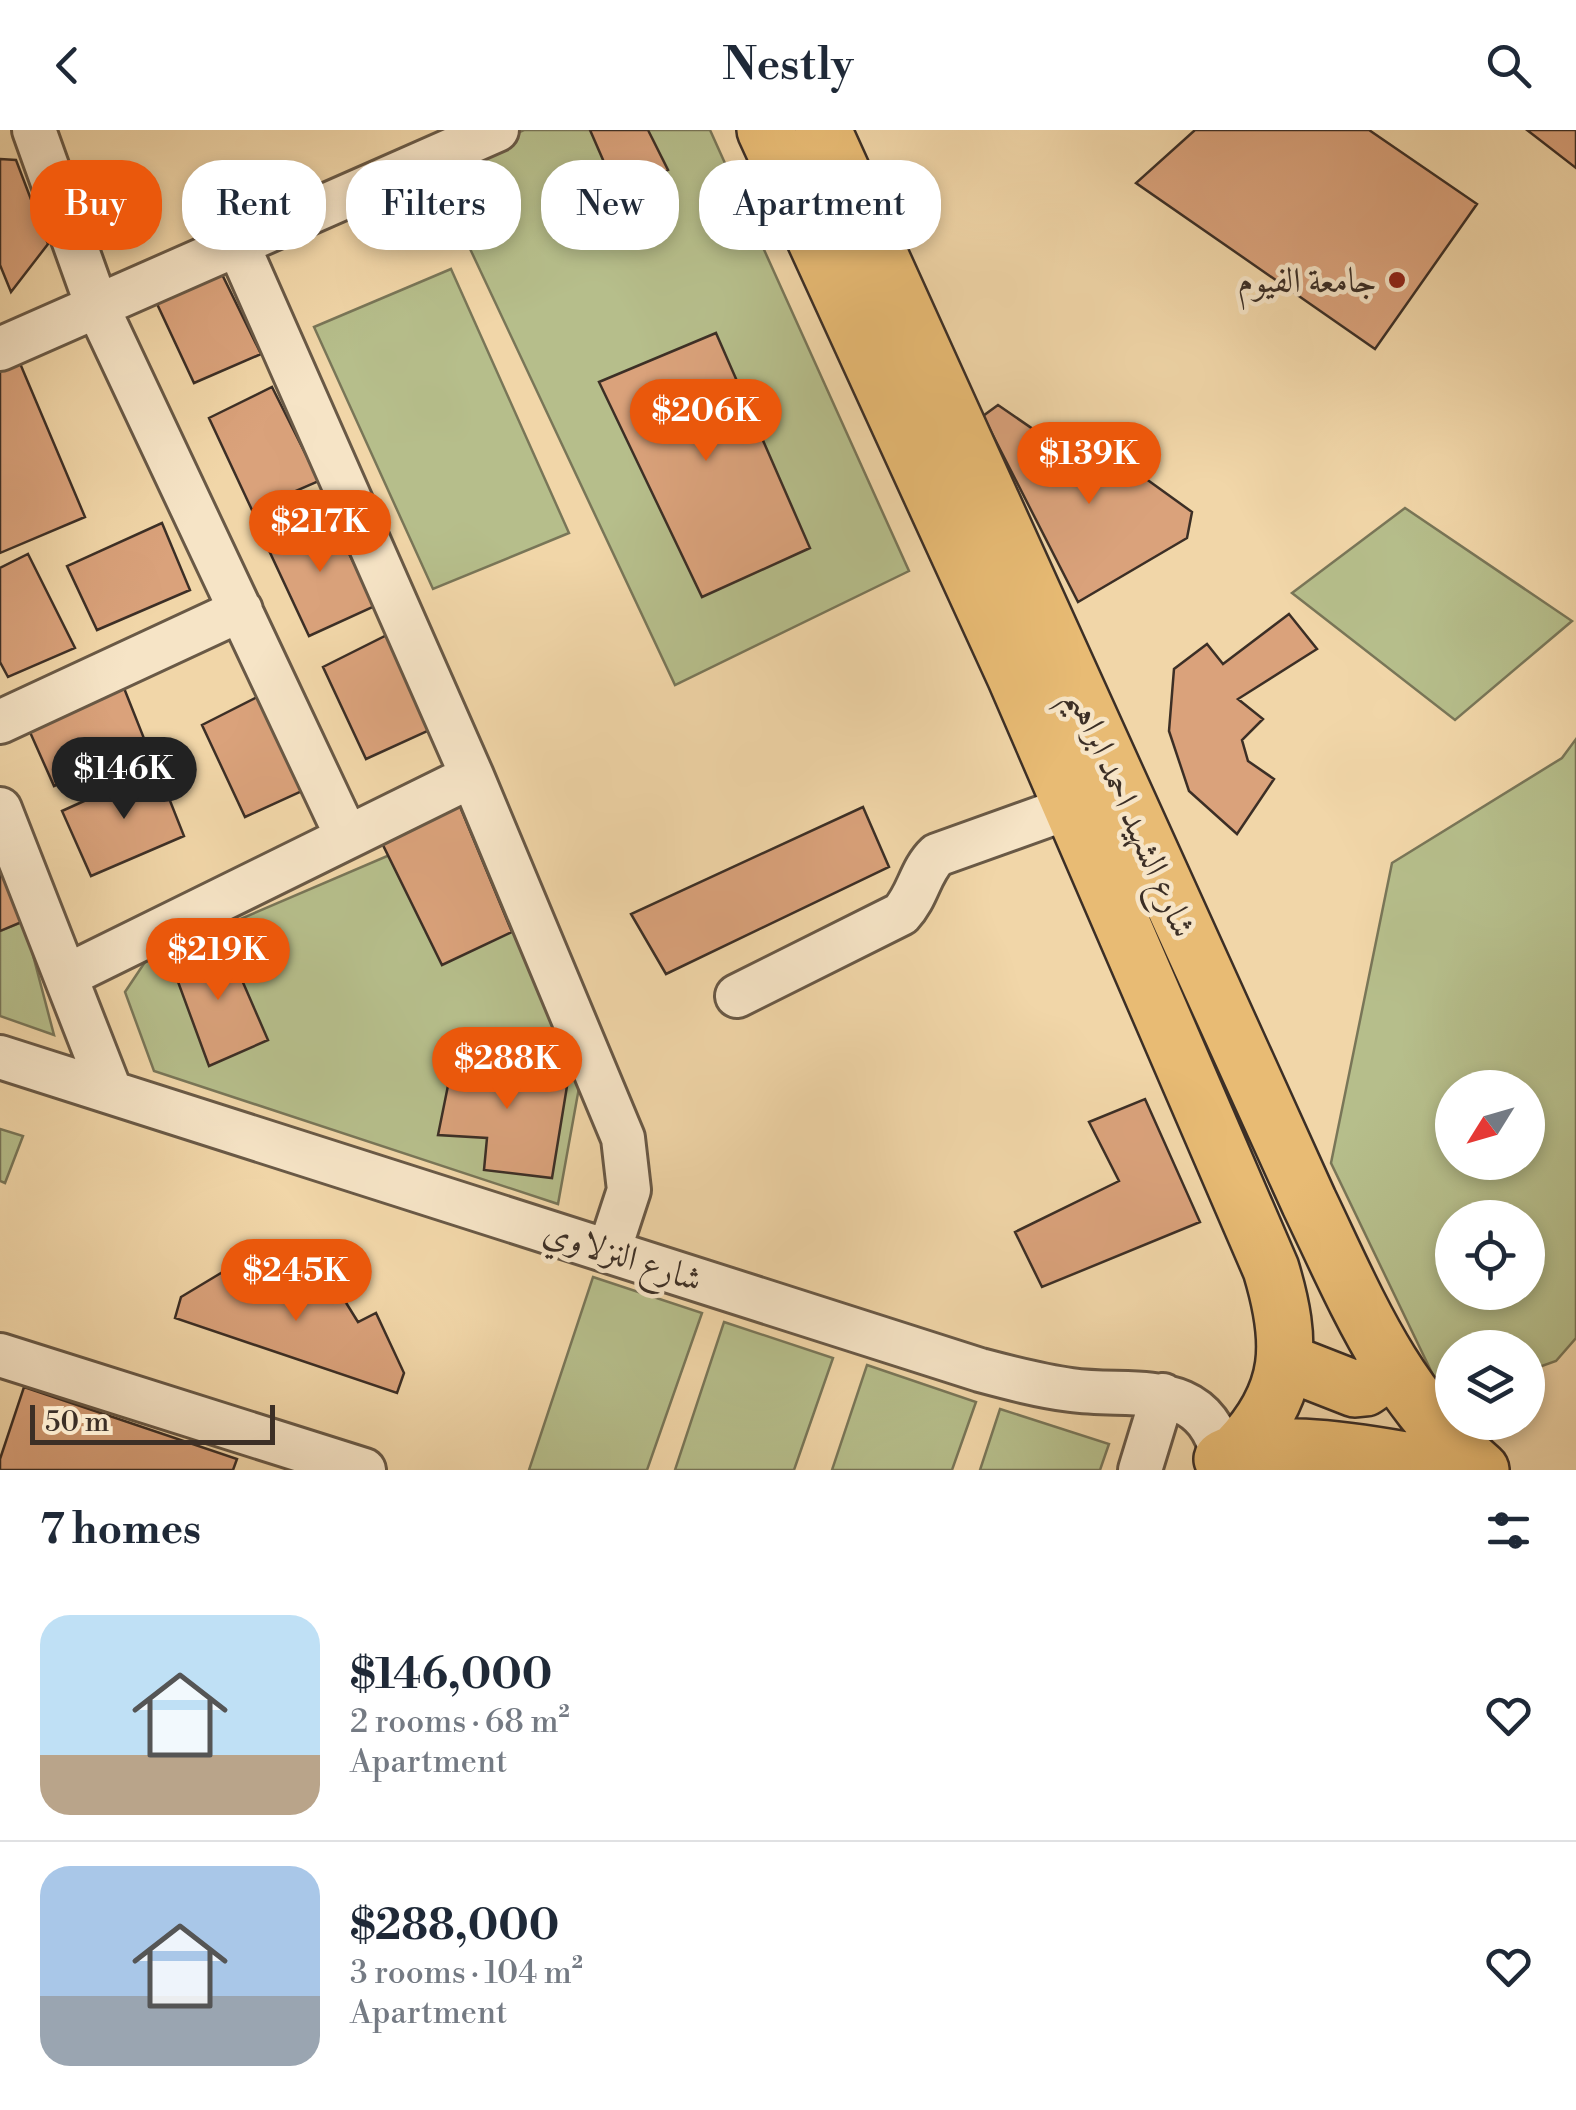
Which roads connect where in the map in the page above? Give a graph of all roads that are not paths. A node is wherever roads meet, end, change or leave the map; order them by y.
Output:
1 (34, 130) edge
2 (497, 130) edge
3 (764, 130) edge
4 (823, 130) edge
5 (326, 205) edge
6 (224, 250) edge
7 (241, 250) edge
8 (98, 306) junction
9 (0, 350) edge
10 (241, 610) junction
11 (0, 722) edge
12 (472, 776) junction
13 (1095, 795) junction
14 (0, 810) edge
15 (347, 837) junction
16 (66, 976) junction
17 (738, 996) dead end
18 (0, 1057) edge
19 (110, 1090) junction
20 (609, 1251) junction
21 (1385, 1357) junction
22 (1286, 1362) junction
23 (2, 1363) edge
24 (1163, 1394) junction
25 (288, 1458) edge
26 (1225, 1459) edge
27 (364, 1470) edge
28 (1140, 1470) edge
29 (1459, 1470) edge
30 (1481, 1470) edge

1 - 8 street
2 - 5 street
3 - 13 main road, شارع الشهيد احمد ابراهيم
4 - 13 main road, شارع الشهيد احمد ابراهيم
6 - 8 street
7 - 12 street
8 - 9 street
8 - 10 street
10 - 11 street
10 - 15 street
12 - 15 street
12 - 20 street
13 - 17 street
13 - 21 main road, شارع الشهيد احمد ابراهيم
13 - 22 main road, شارع الشهيد احمد ابراهيم
14 - 16 street
15 - 16 street
16 - 19 street
18 - 19 street, شارع النزلاوي
19 - 20 street, شارع النزلاوي
20 - 24 street, شارع النزلاوي
21 - 22 main road
21 - 30 main road, شارع الشهيد احمد ابراهيم
22 - 26 main road, شارع الشهيد احمد ابراهيم
23 - 25 street
24 - 26 street
24 - 28 street
25 - 27 street
26 - 29 main road

